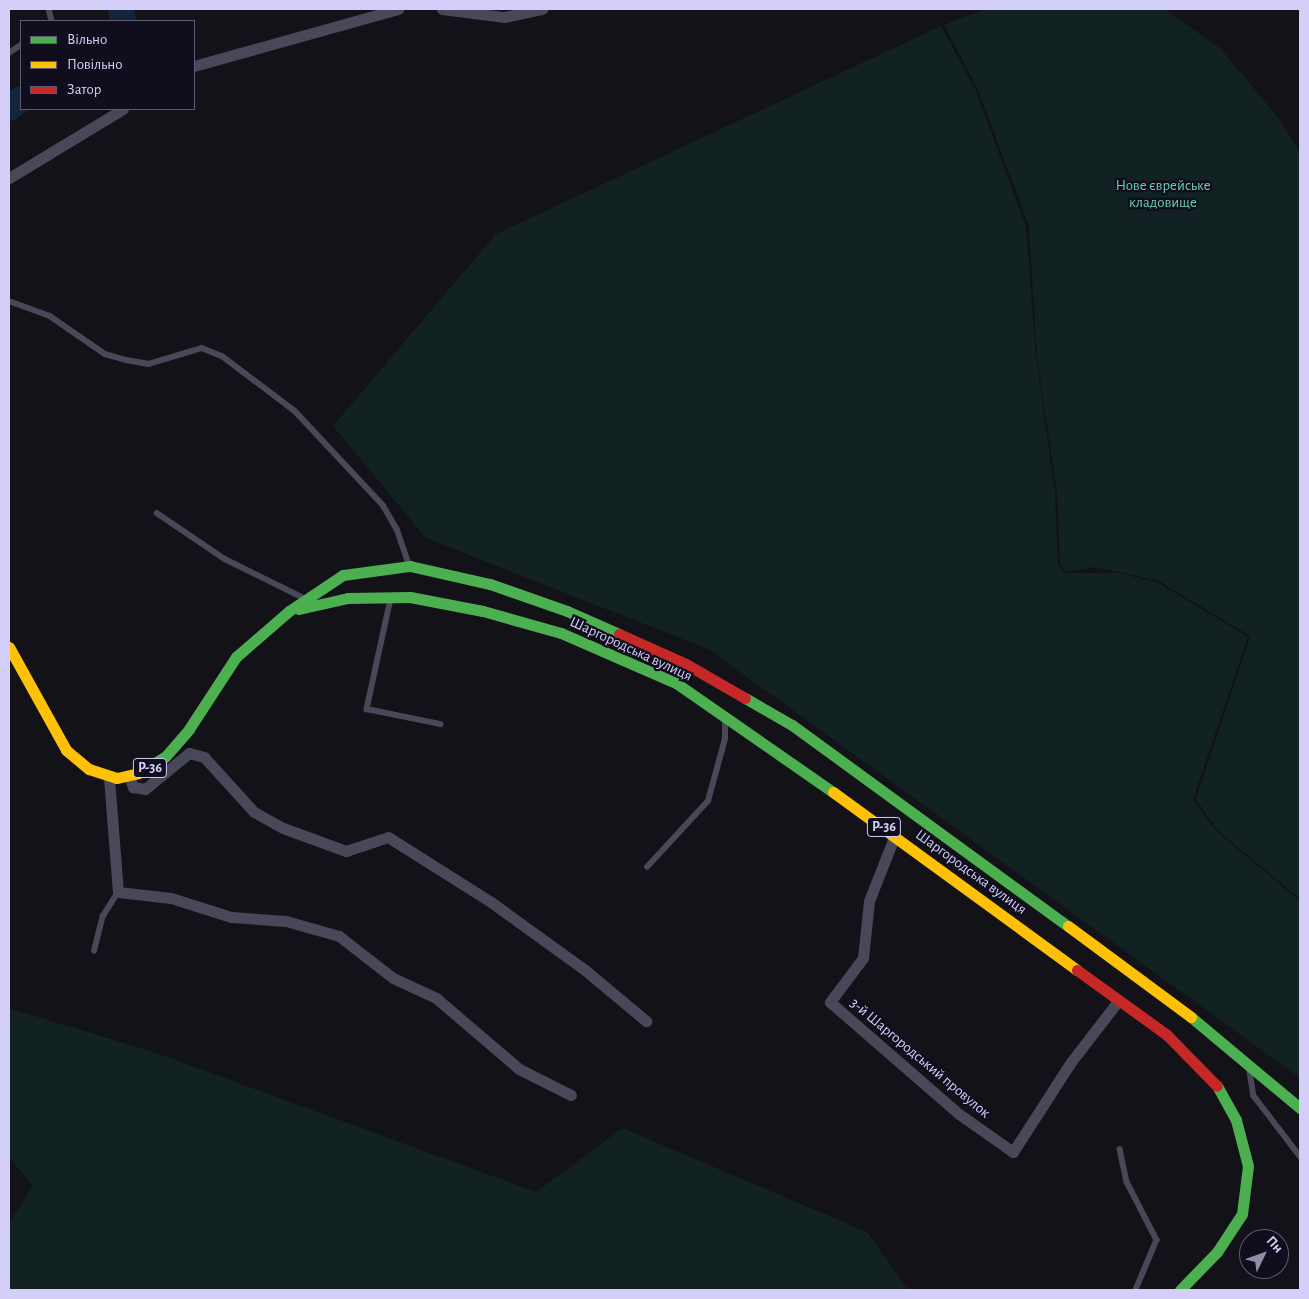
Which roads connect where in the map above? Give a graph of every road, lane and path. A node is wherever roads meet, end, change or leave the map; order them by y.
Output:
1 (398, 9) edge
2 (442, 9) edge
3 (542, 9) edge
4 (20, 47) edge
5 (9, 53) edge
6 (195, 66) edge
7 (121, 110) edge
8 (9, 178) edge
9 (9, 301) edge
10 (156, 513) dead end
11 (410, 566) junction
12 (391, 597) junction
13 (306, 599) junction
14 (289, 611) junction
15 (9, 647) edge
16 (725, 715) junction
17 (440, 724) dead end
18 (129, 775) junction
19 (109, 778) junction
20 (895, 835) junction
21 (647, 867) dead end
22 (118, 892) junction
23 (94, 951) dead end
24 (1119, 1000) junction
25 (646, 1021) dead end
26 (1249, 1065) junction
27 (571, 1095) dead end
28 (1300, 1108) edge
29 (1120, 1149) dead end
30 (1300, 1156) edge
31 (1136, 1290) edge
32 (1180, 1290) edge

1 - 6 street
2 - 3 street
4 - 5 lane
7 - 8 street
9 - 11 lane
10 - 13 lane
11 - 13 main road, Шаргородська вулиця / Р-36
11 - 26 main road, Шаргородська вулиця / Р-36
12 - 14 main road, Шаргородська вулиця / Р-36
12 - 16 main road, Шаргородська вулиця / Р-36
12 - 17 lane
13 - 14 main road, Шаргородська вулиця / Р-36
14 - 18 main road, Шаргородська вулиця / Р-36
15 - 19 main road
16 - 20 main road, Шаргородська вулиця / Р-36
16 - 21 lane
18 - 19 main road, Шаргородська вулиця / Р-36
18 - 25 street
19 - 22 street
20 - 24 main road, Шаргородська вулиця / Р-36
20 - 24 street, 3-й Шаргородський провулок
22 - 23 lane
22 - 27 street
24 - 32 main road, Шаргородська вулиця / Р-36
26 - 28 main road, Шаргородська вулиця / Р-36
26 - 30 lane
29 - 31 lane

